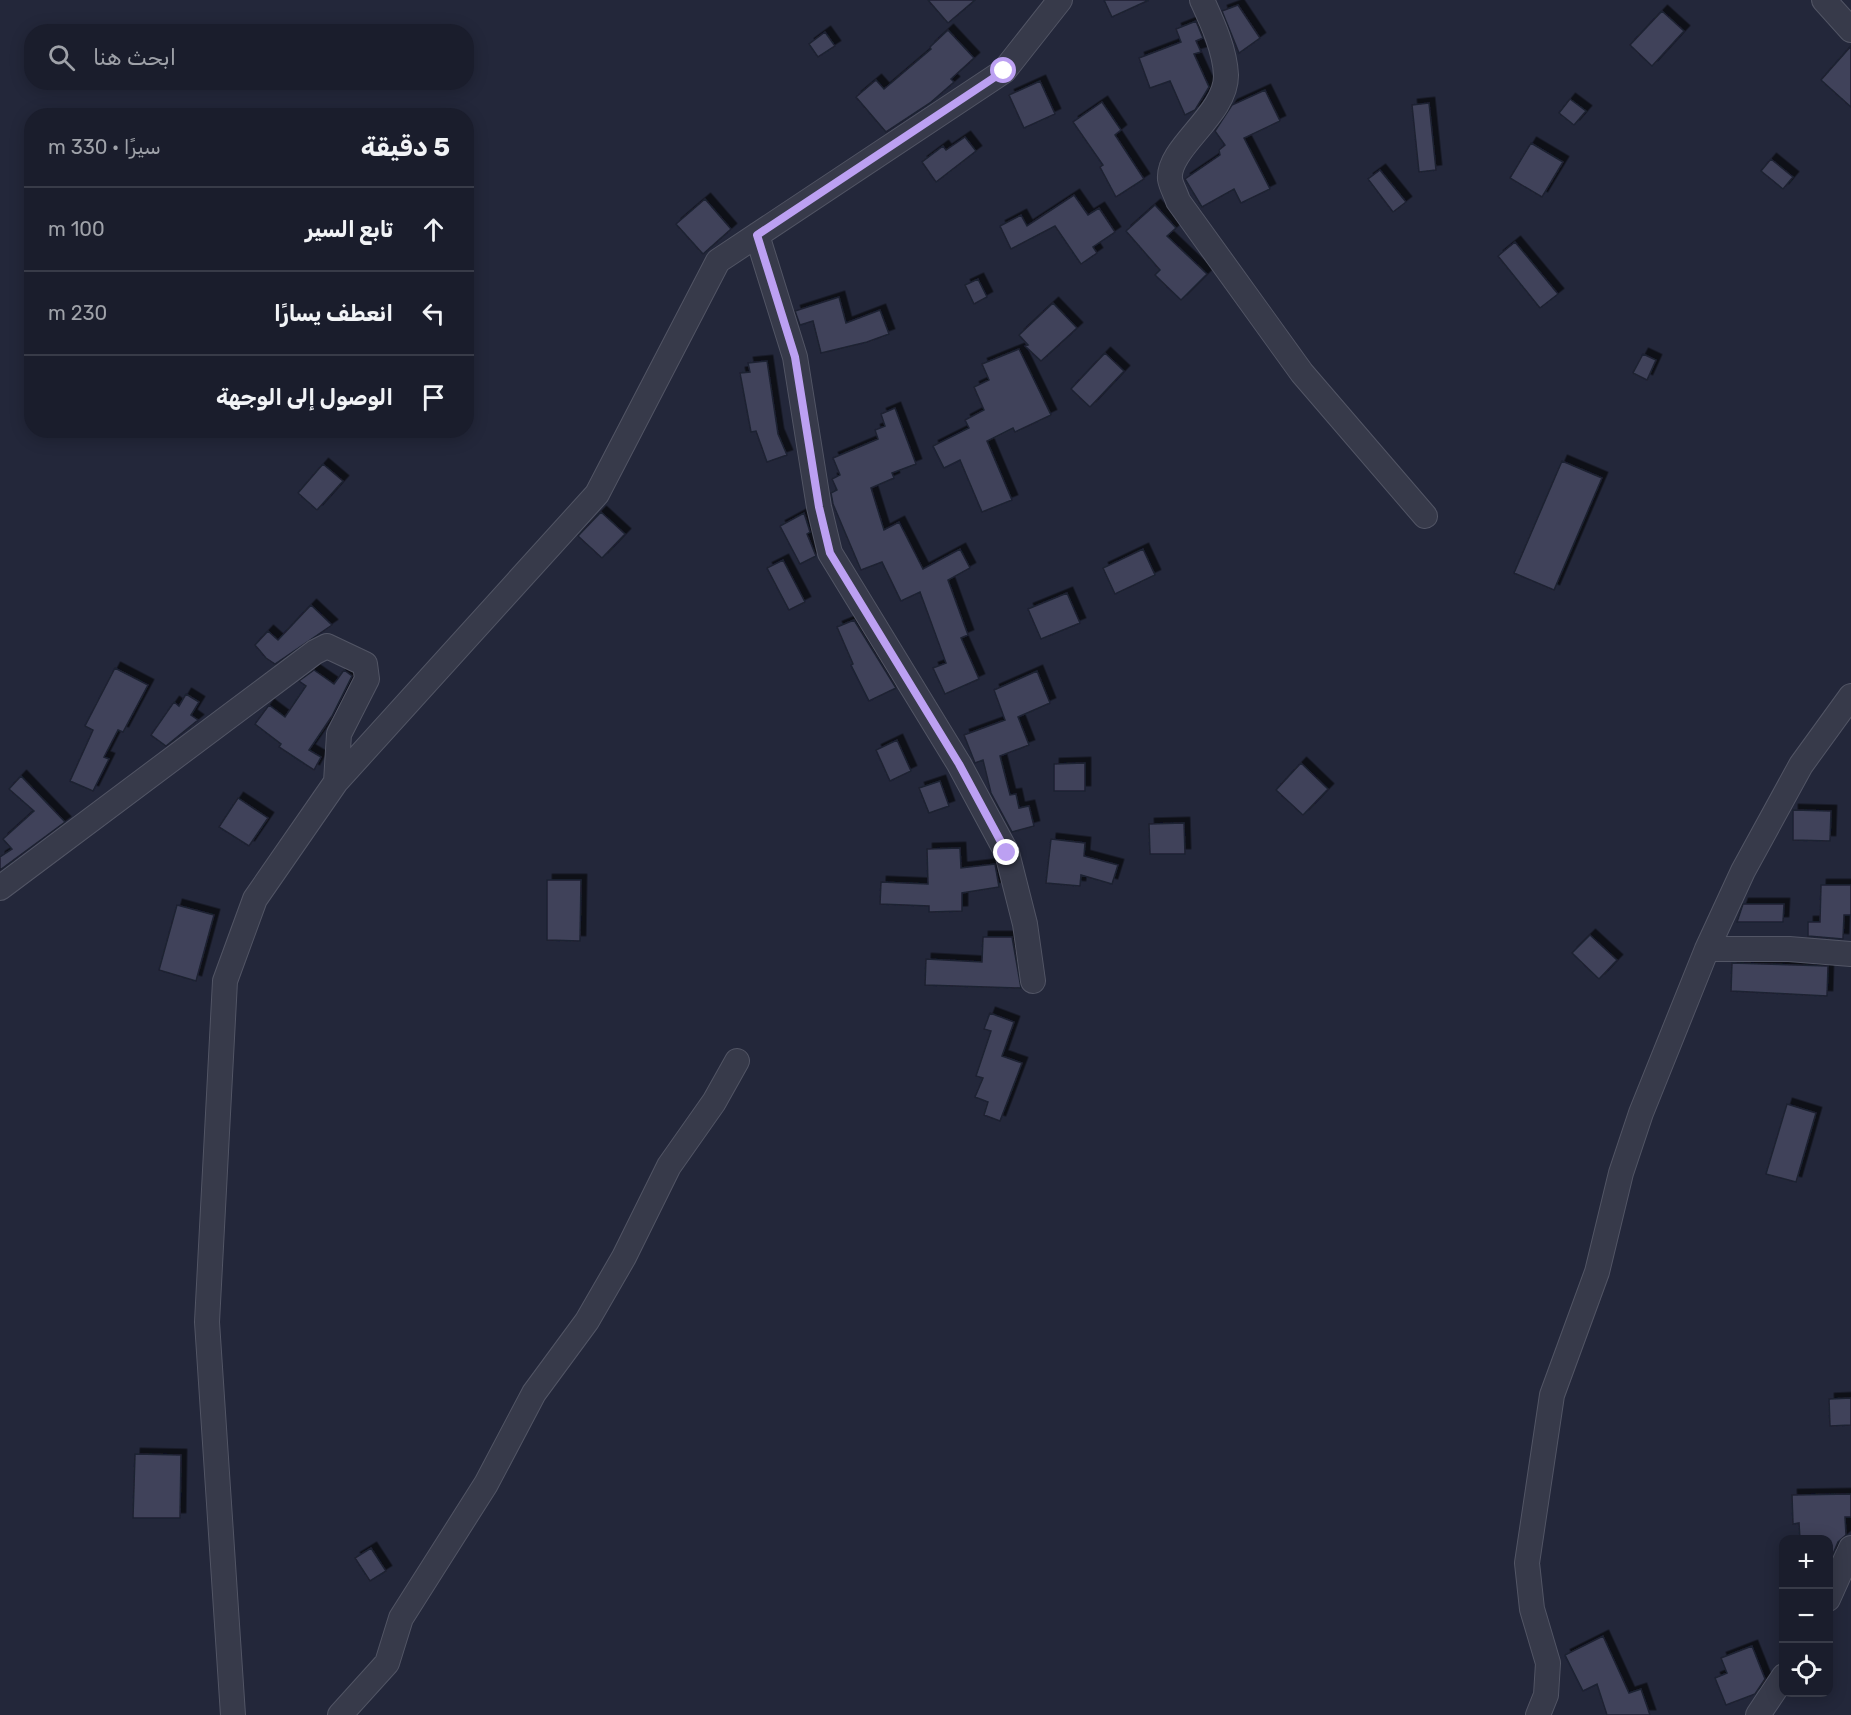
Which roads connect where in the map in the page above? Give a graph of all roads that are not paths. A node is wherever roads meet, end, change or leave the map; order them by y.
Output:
1 (1060, 0) edge
2 (1202, 0) edge
3 (1824, 0) edge
4 (1851, 30) edge
5 (757, 235) junction
6 (1425, 516) dead end
7 (1851, 696) edge
8 (336, 782) junction
9 (0, 888) edge
10 (1707, 949) junction
11 (1851, 954) edge
12 (1032, 981) dead end
13 (737, 1061) dead end
14 (1851, 1548) edge
15 (1833, 1589) edge
16 (1779, 1684) edge
17 (233, 1715) edge
18 (340, 1715) edge
19 (1538, 1715) edge
20 (1758, 1715) edge

1 - 5 street
2 - 6 street
3 - 4 street
5 - 8 street
5 - 12 street
7 - 10 street
8 - 9 street
8 - 17 street
10 - 11 street
10 - 19 street
13 - 18 street
14 - 15 street
16 - 20 street

